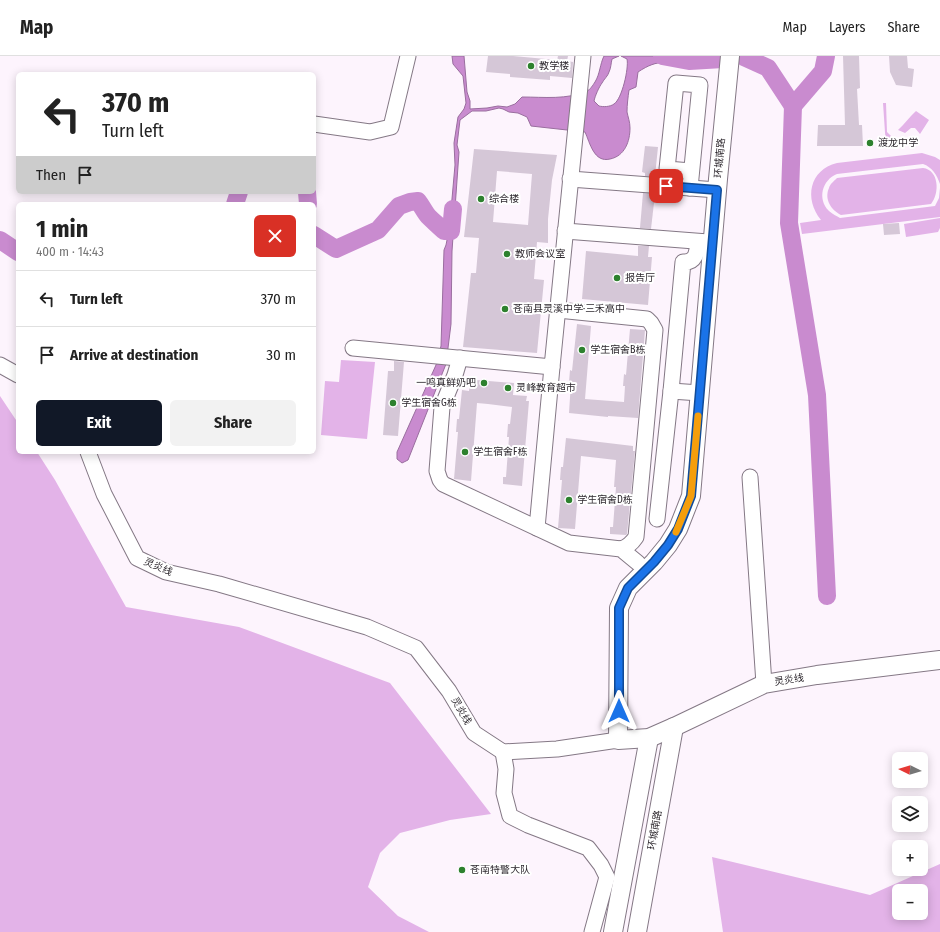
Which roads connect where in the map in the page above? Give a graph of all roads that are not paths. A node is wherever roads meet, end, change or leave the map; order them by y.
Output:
1 (408, 56) edge
2 (583, 56) edge
3 (730, 56) edge
4 (316, 124) edge
5 (691, 171) junction
6 (570, 179) junction
7 (690, 188) junction
8 (717, 190) junction
9 (565, 231) junction
10 (705, 242) junction
11 (558, 310) junction
12 (352, 348) dead end
13 (460, 358) junction
14 (0, 365) edge
15 (552, 367) junction
16 (16, 374) edge
17 (671, 391) junction
18 (700, 393) junction
19 (89, 454) edge
20 (750, 477) dead end
21 (657, 519) dead end
22 (537, 528) junction
23 (621, 549) junction
24 (638, 563) dead end
25 (940, 660) edge
26 (764, 684) junction
27 (674, 727) junction
28 (648, 738) junction
29 (618, 740) junction
30 (503, 752) junction
31 (592, 932) edge
32 (613, 932) edge
33 (637, 932) edge

1 - 4 street
2 - 6 street
3 - 8 main road, 环城南路
5 - 5 street
5 - 7 street
6 - 7 street
6 - 9 street
7 - 8 street
8 - 10 main road, 环城南路
9 - 10 street
9 - 11 street
10 - 17 street
10 - 18 main road, 环城南路
11 - 15 street
11 - 23 street
12 - 13 street
13 - 15 street
13 - 22 street
14 - 16 street
15 - 22 street
17 - 18 street
17 - 21 street
18 - 29 main road, 环城南路
19 - 30 street, 灵炎线
20 - 26 street
22 - 23 street
23 - 24 street
25 - 26 main road, 灵炎线
26 - 27 main road, 灵炎线
27 - 28 main road, 灵炎线
27 - 33 main road, 环城南路
28 - 29 main road, 灵炎线
28 - 32 main road
29 - 30 street, 灵炎线
30 - 31 street

